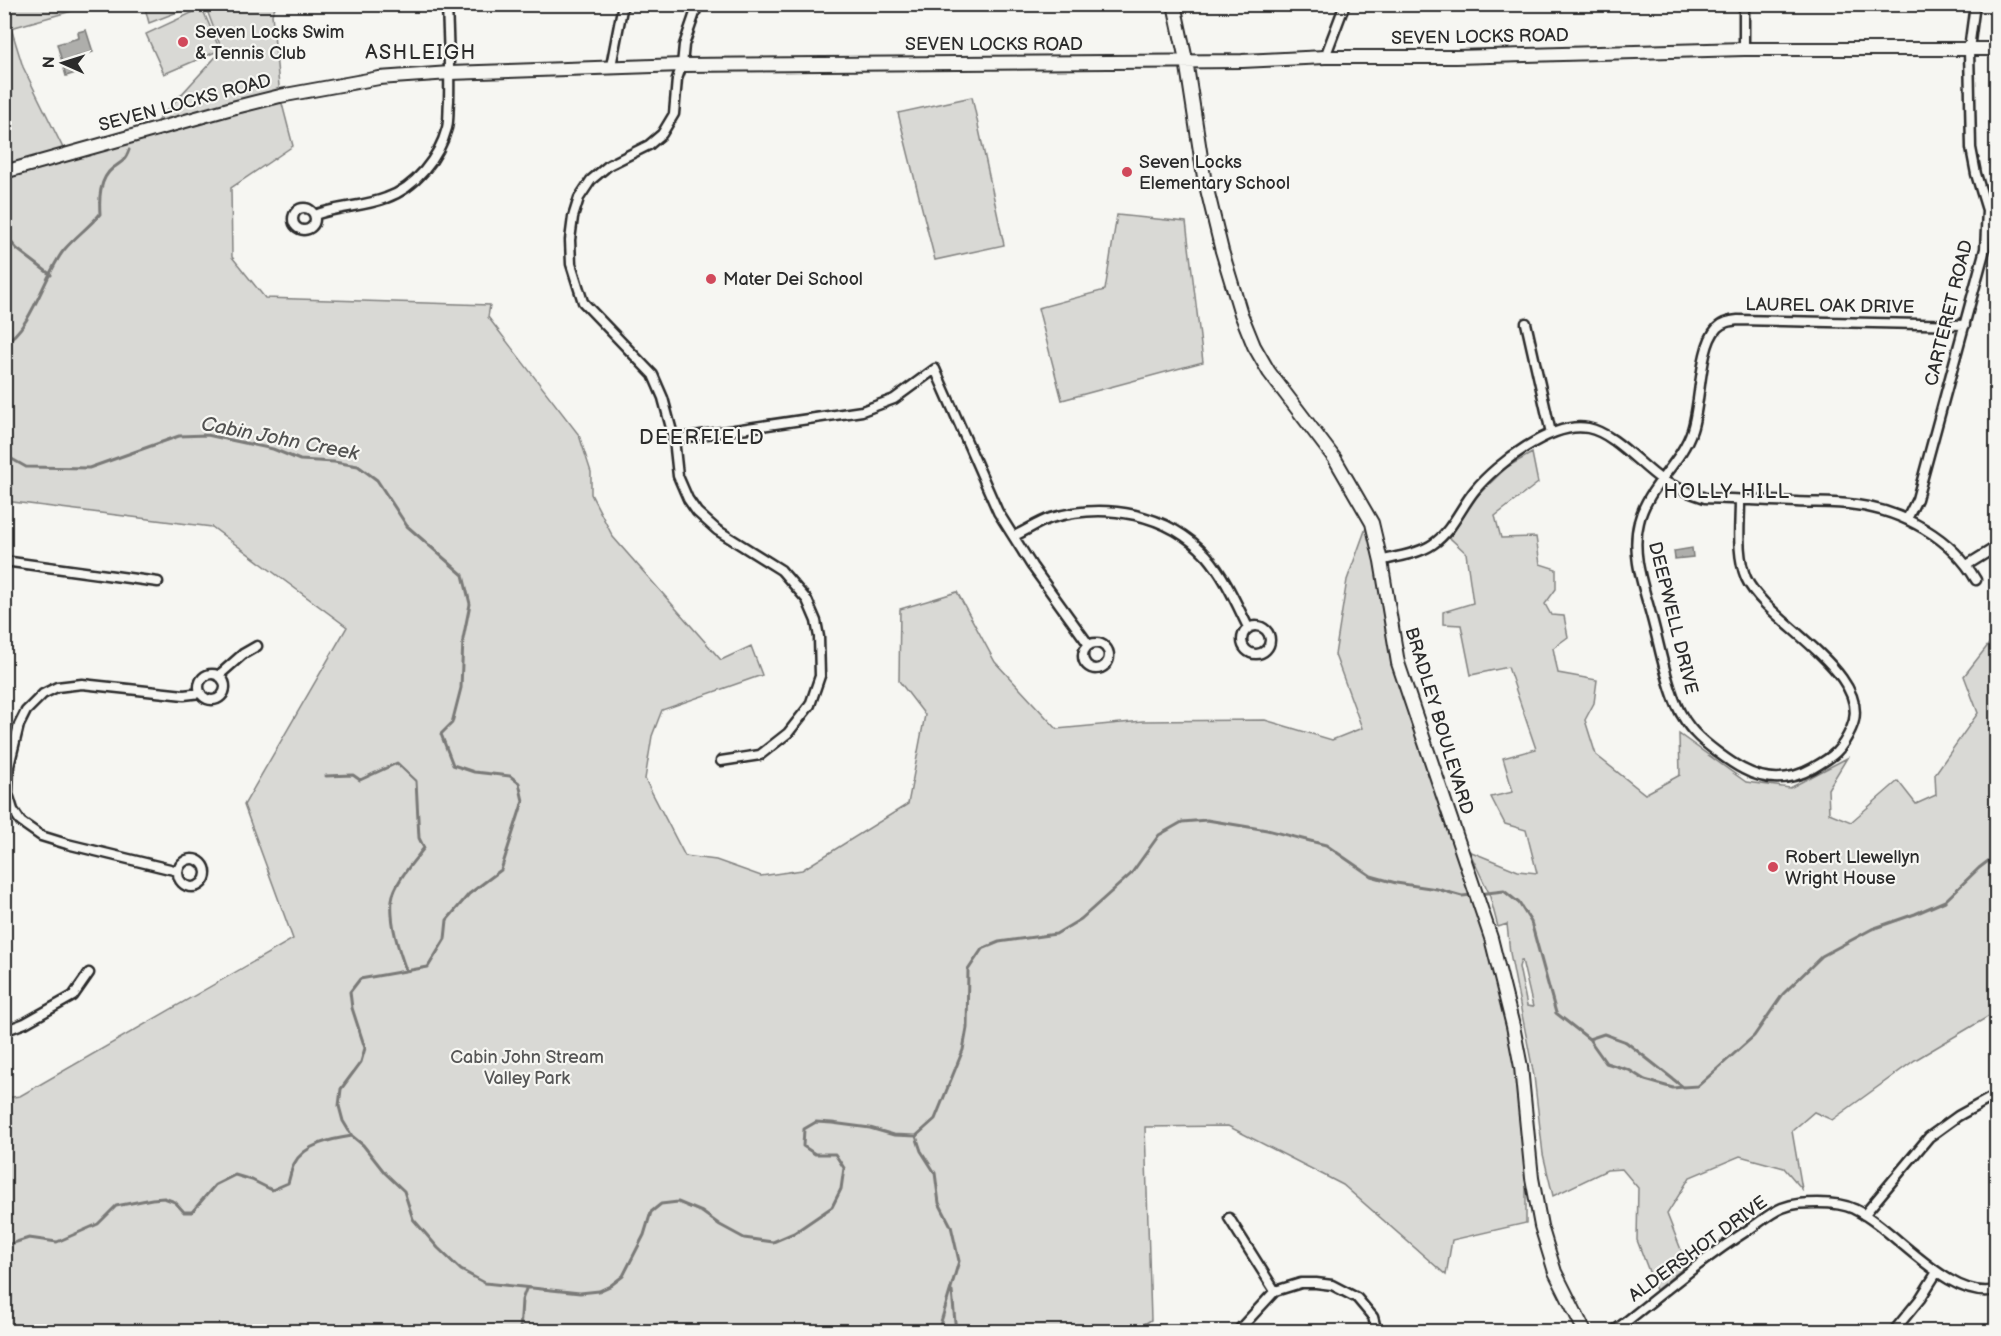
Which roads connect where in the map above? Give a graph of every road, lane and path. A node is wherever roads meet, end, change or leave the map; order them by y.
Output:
1 (447, 4) edge
2 (623, 4) edge
3 (698, 4) edge
4 (1174, 4) edge
5 (1346, 4) edge
6 (1744, 4) edge
7 (1975, 4) edge
8 (1744, 49) junction
9 (1969, 49) junction
10 (1996, 49) edge
11 (1325, 57) junction
12 (1186, 60) junction
13 (682, 65) junction
14 (611, 66) junction
15 (450, 73) junction
16 (4, 172) edge
17 (315, 215) dead end
18 (1526, 323) dead end
19 (1965, 325) junction
20 (1551, 433) junction
21 (674, 439) junction
22 (1662, 480) junction
23 (1740, 500) junction
24 (1907, 519) junction
25 (1014, 536) junction
26 (1996, 547) edge
27 (4, 561) edge
28 (1381, 561) junction
29 (1967, 565) junction
30 (1976, 580) dead end
31 (158, 582) dead end
32 (1248, 627) dead end
33 (1089, 645) dead end
34 (257, 646) dead end
35 (218, 676) junction
36 (201, 693) junction
37 (721, 761) dead end
38 (6, 795) edge
39 (178, 871) dead end
40 (89, 973) dead end
41 (4, 1031) edge
42 (1996, 1095) edge
43 (1864, 1215) junction
44 (1229, 1218) dead end
45 (1937, 1272) junction
46 (1996, 1290) edge
47 (1275, 1291) junction
48 (1237, 1332) edge
49 (1377, 1332) edge
50 (1585, 1332) edge
51 (1614, 1332) edge
52 (1893, 1332) edge

1 - 15 street
2 - 14 street
3 - 13 street
4 - 12 main road, BRADLEY BOULEVARD
5 - 11 street
6 - 8 street
7 - 9 street, CARTERET ROAD
8 - 9 main road, SEVEN LOCKS ROAD
8 - 11 main road, SEVEN LOCKS ROAD
9 - 10 main road, SEVEN LOCKS ROAD
9 - 19 street, CARTERET ROAD
11 - 12 main road, SEVEN LOCKS ROAD
12 - 13 main road, SEVEN LOCKS ROAD
12 - 28 main road, BRADLEY BOULEVARD
13 - 14 main road, SEVEN LOCKS ROAD
13 - 21 street
14 - 15 main road, SEVEN LOCKS ROAD
15 - 16 main road, SEVEN LOCKS ROAD
15 - 17 street
18 - 20 street
19 - 22 street, LAUREL OAK DRIVE
19 - 24 street, CARTERET ROAD
20 - 22 street
20 - 28 street
21 - 25 street
21 - 37 street
22 - 23 street
22 - 23 street, DEEPWELL DRIVE
23 - 24 street
24 - 29 street
25 - 32 street
25 - 33 street
26 - 29 street
27 - 31 street
28 - 50 main road, BRADLEY BOULEVARD
29 - 30 street
34 - 35 street
35 - 36 street
35 - 36 street
36 - 38 street
38 - 39 street
40 - 41 street
42 - 43 street
43 - 45 street, ALDERSHOT DRIVE
43 - 51 street, ALDERSHOT DRIVE
44 - 47 street
45 - 46 street, ALDERSHOT DRIVE
45 - 52 street
47 - 48 street
47 - 49 street

